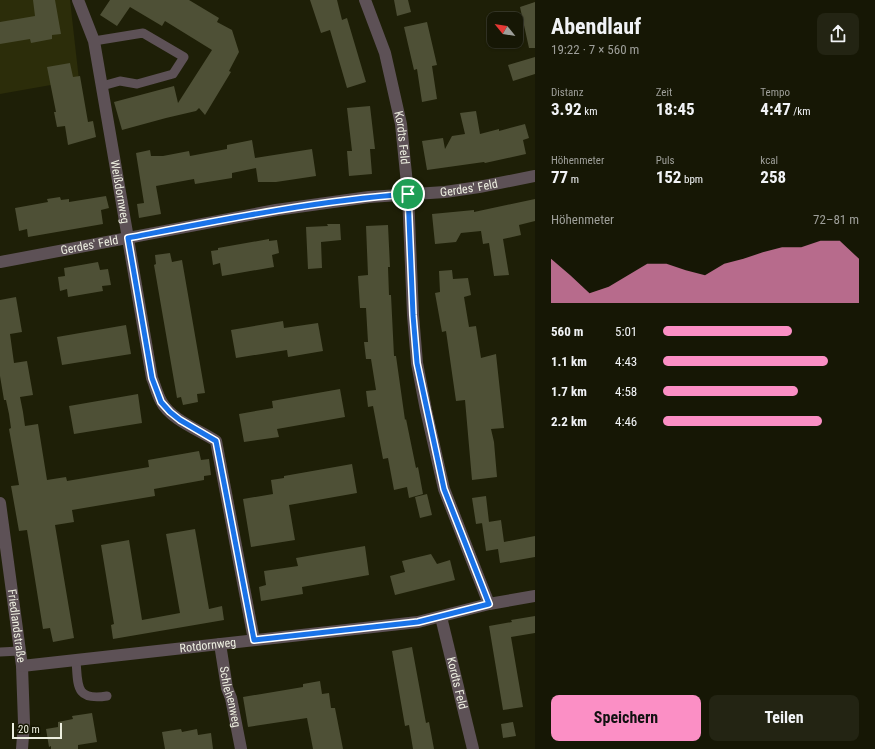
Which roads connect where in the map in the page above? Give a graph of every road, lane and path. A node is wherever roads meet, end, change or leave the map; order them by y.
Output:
1 (78, 0) edge
2 (365, 0) edge
3 (94, 41) junction
4 (102, 86) junction
5 (535, 176) edge
6 (408, 194) junction
7 (128, 238) junction
8 (0, 262) edge
9 (0, 503) edge
10 (535, 596) edge
11 (489, 604) junction
12 (441, 617) junction
13 (254, 640) junction
14 (220, 644) junction
15 (20, 651) junction
16 (0, 652) edge
17 (76, 660) junction
18 (22, 666) junction
19 (107, 696) dead end
20 (22, 749) edge
21 (241, 749) edge
22 (473, 749) edge

1 - 3 street, Weißdornweg
2 - 6 street, Kordts Feld
3 - 4 street, Weißdornweg
3 - 4 lane
4 - 7 street, Weißdornweg
5 - 6 street, Gerdes' Feld
6 - 7 street, Gerdes' Feld
6 - 11 street, Kordts Feld
7 - 8 street, Gerdes' Feld
7 - 13 street, Weißdornweg
9 - 15 street, Friedlandstraße
10 - 11 street, Rotdornweg
11 - 12 street, Rotdornweg
12 - 13 street, Rotdornweg
12 - 22 street, Kordts Feld
13 - 14 street, Rotdornweg
14 - 17 street, Rotdornweg
14 - 21 street, Schlehenweg
15 - 16 lane
15 - 18 street, Friedlandstraße
17 - 18 street, Rotdornweg
17 - 19 lane
18 - 20 street, Friedlandstraße

